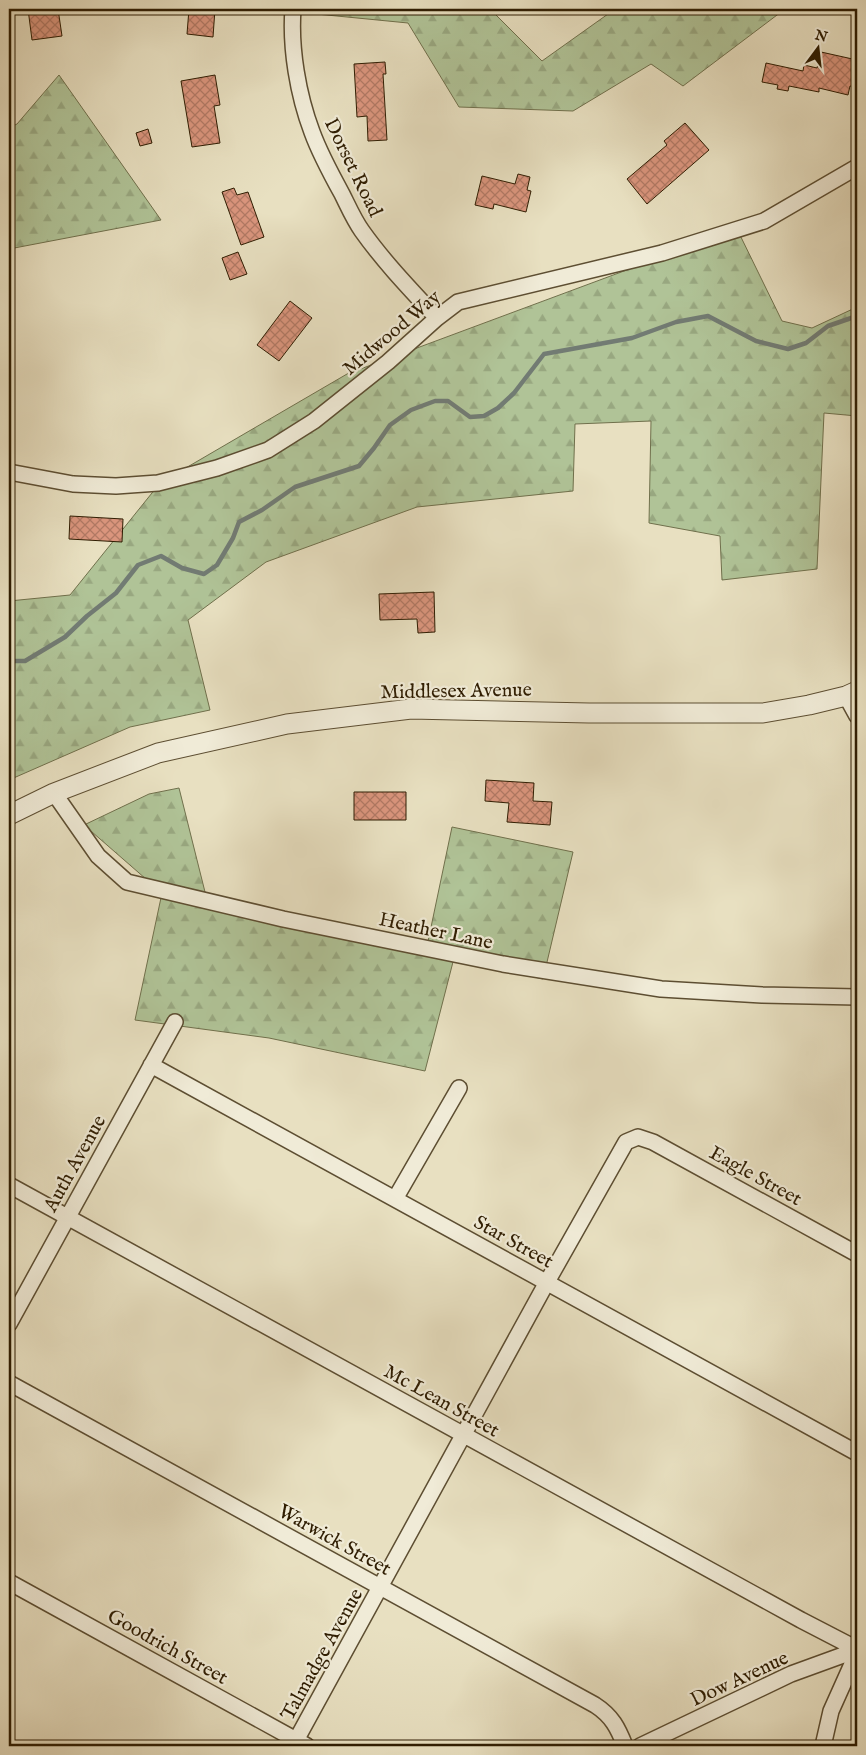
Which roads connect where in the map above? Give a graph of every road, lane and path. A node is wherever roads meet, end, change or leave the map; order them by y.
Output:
1 (293, 9) edge
2 (857, 167) edge
3 (436, 318) junction
4 (9, 472) edge
5 (852, 693) edge
6 (857, 716) edge
7 (54, 793) junction
8 (9, 815) edge
9 (857, 997) edge
10 (175, 1022) dead end
11 (151, 1065) junction
12 (459, 1088) dead end
13 (634, 1138) joint
14 (9, 1185) edge
15 (395, 1198) junction
16 (67, 1217) junction
17 (857, 1254) edge
18 (547, 1282) junction
19 (9, 1324) edge
20 (9, 1383) edge
21 (464, 1434) junction
22 (857, 1452) edge
23 (9, 1582) edge
24 (380, 1587) junction
25 (857, 1651) edge
26 (299, 1744) edge
27 (625, 1746) edge
28 (640, 1746) edge
29 (822, 1746) edge

1 - 3 street, Dorset Road
2 - 3 street, Midwood Way
3 - 4 street, Midwood Way
5 - 6 street
5 - 7 street, Middlesex Avenue
7 - 8 street, Middlesex Avenue
7 - 9 street, Heather Lane
10 - 11 street, Auth Avenue
11 - 15 street, Star Street
11 - 16 street, Auth Avenue
12 - 15 street
13 - 17 street, Eagle Street
13 - 18 street, Talmadge Avenue
14 - 16 street, Mc Lean Street
15 - 18 street, Star Street
16 - 19 street, Auth Avenue
16 - 21 street, Mc Lean Street
18 - 21 street, Talmadge Avenue
18 - 22 street, Star Street
20 - 24 street, Warwick Street
21 - 24 street, Talmadge Avenue
21 - 25 street, Mc Lean Street
23 - 26 street, Goodrich Street
24 - 26 street, Talmadge Avenue
24 - 27 street, Warwick Street
25 - 28 street, Dow Avenue
25 - 29 street

